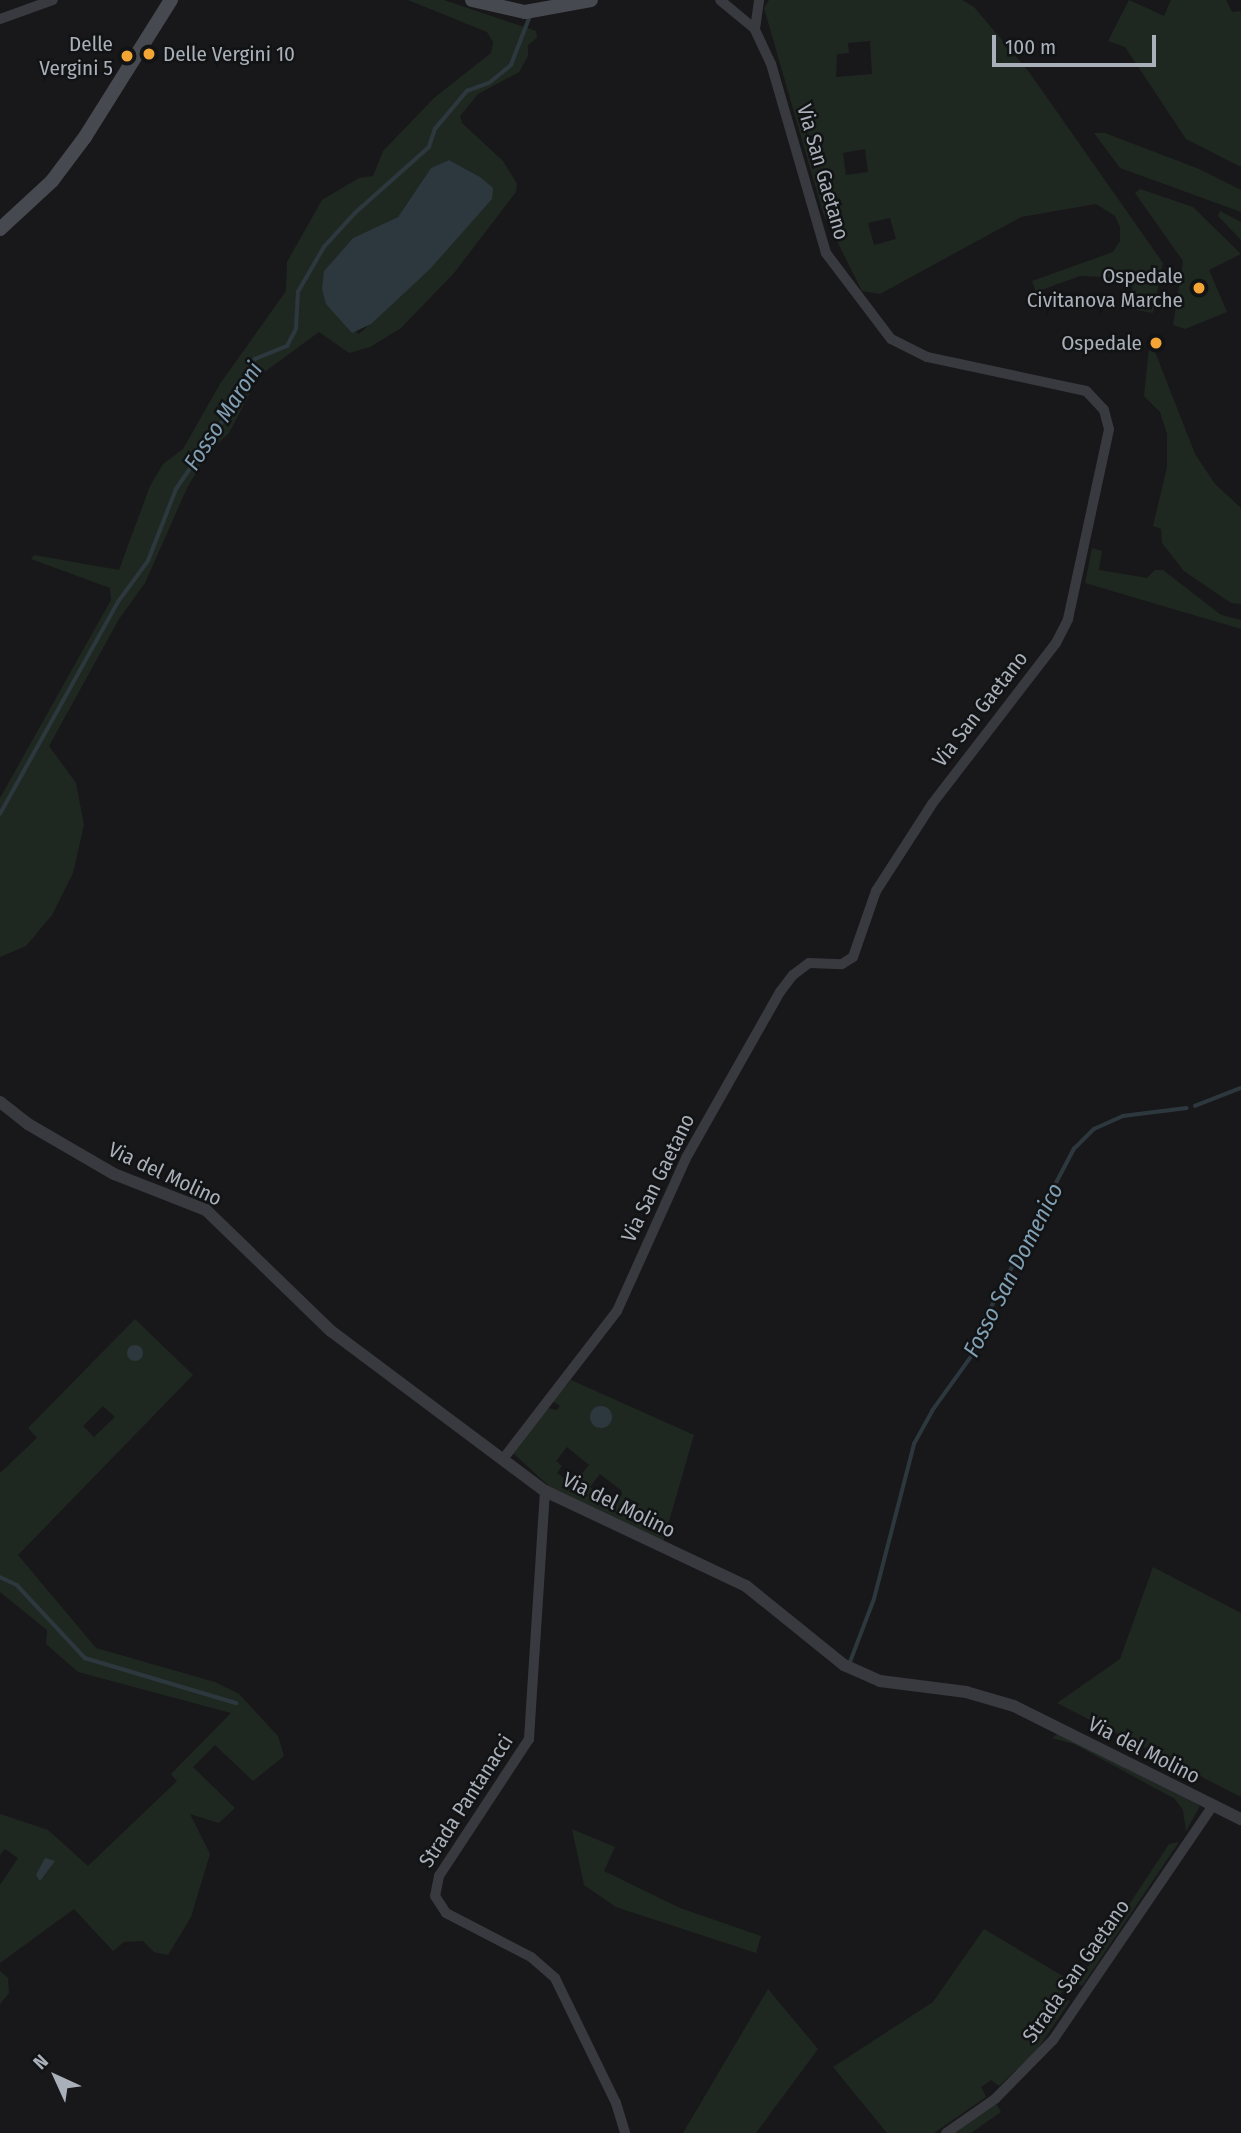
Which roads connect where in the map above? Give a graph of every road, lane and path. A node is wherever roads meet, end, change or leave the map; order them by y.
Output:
1 (53, 0) edge
2 (171, 0) edge
3 (472, 0) edge
4 (591, 0) edge
5 (720, 0) edge
6 (757, 1) edge
7 (734, 5) edge
8 (0, 19) edge
9 (755, 29) junction
10 (0, 229) edge
11 (0, 1102) edge
12 (503, 1459) junction
13 (545, 1491) junction
14 (1212, 1807) junction
15 (1241, 1819) edge
16 (625, 2133) edge
17 (946, 2133) edge

1 - 8 street
2 - 10 main road
3 - 4 main road
5 - 7 street, Via San Gaetano
6 - 9 street, Via San Gaetano
7 - 9 street, Via San Gaetano
9 - 12 street, Via San Gaetano
11 - 12 street, Via del Molino
12 - 13 street, Via del Molino
13 - 14 street, Via del Molino
13 - 16 street, Strada Pantanacci
14 - 15 street, Via del Molino
14 - 17 street, Strada San Gaetano

